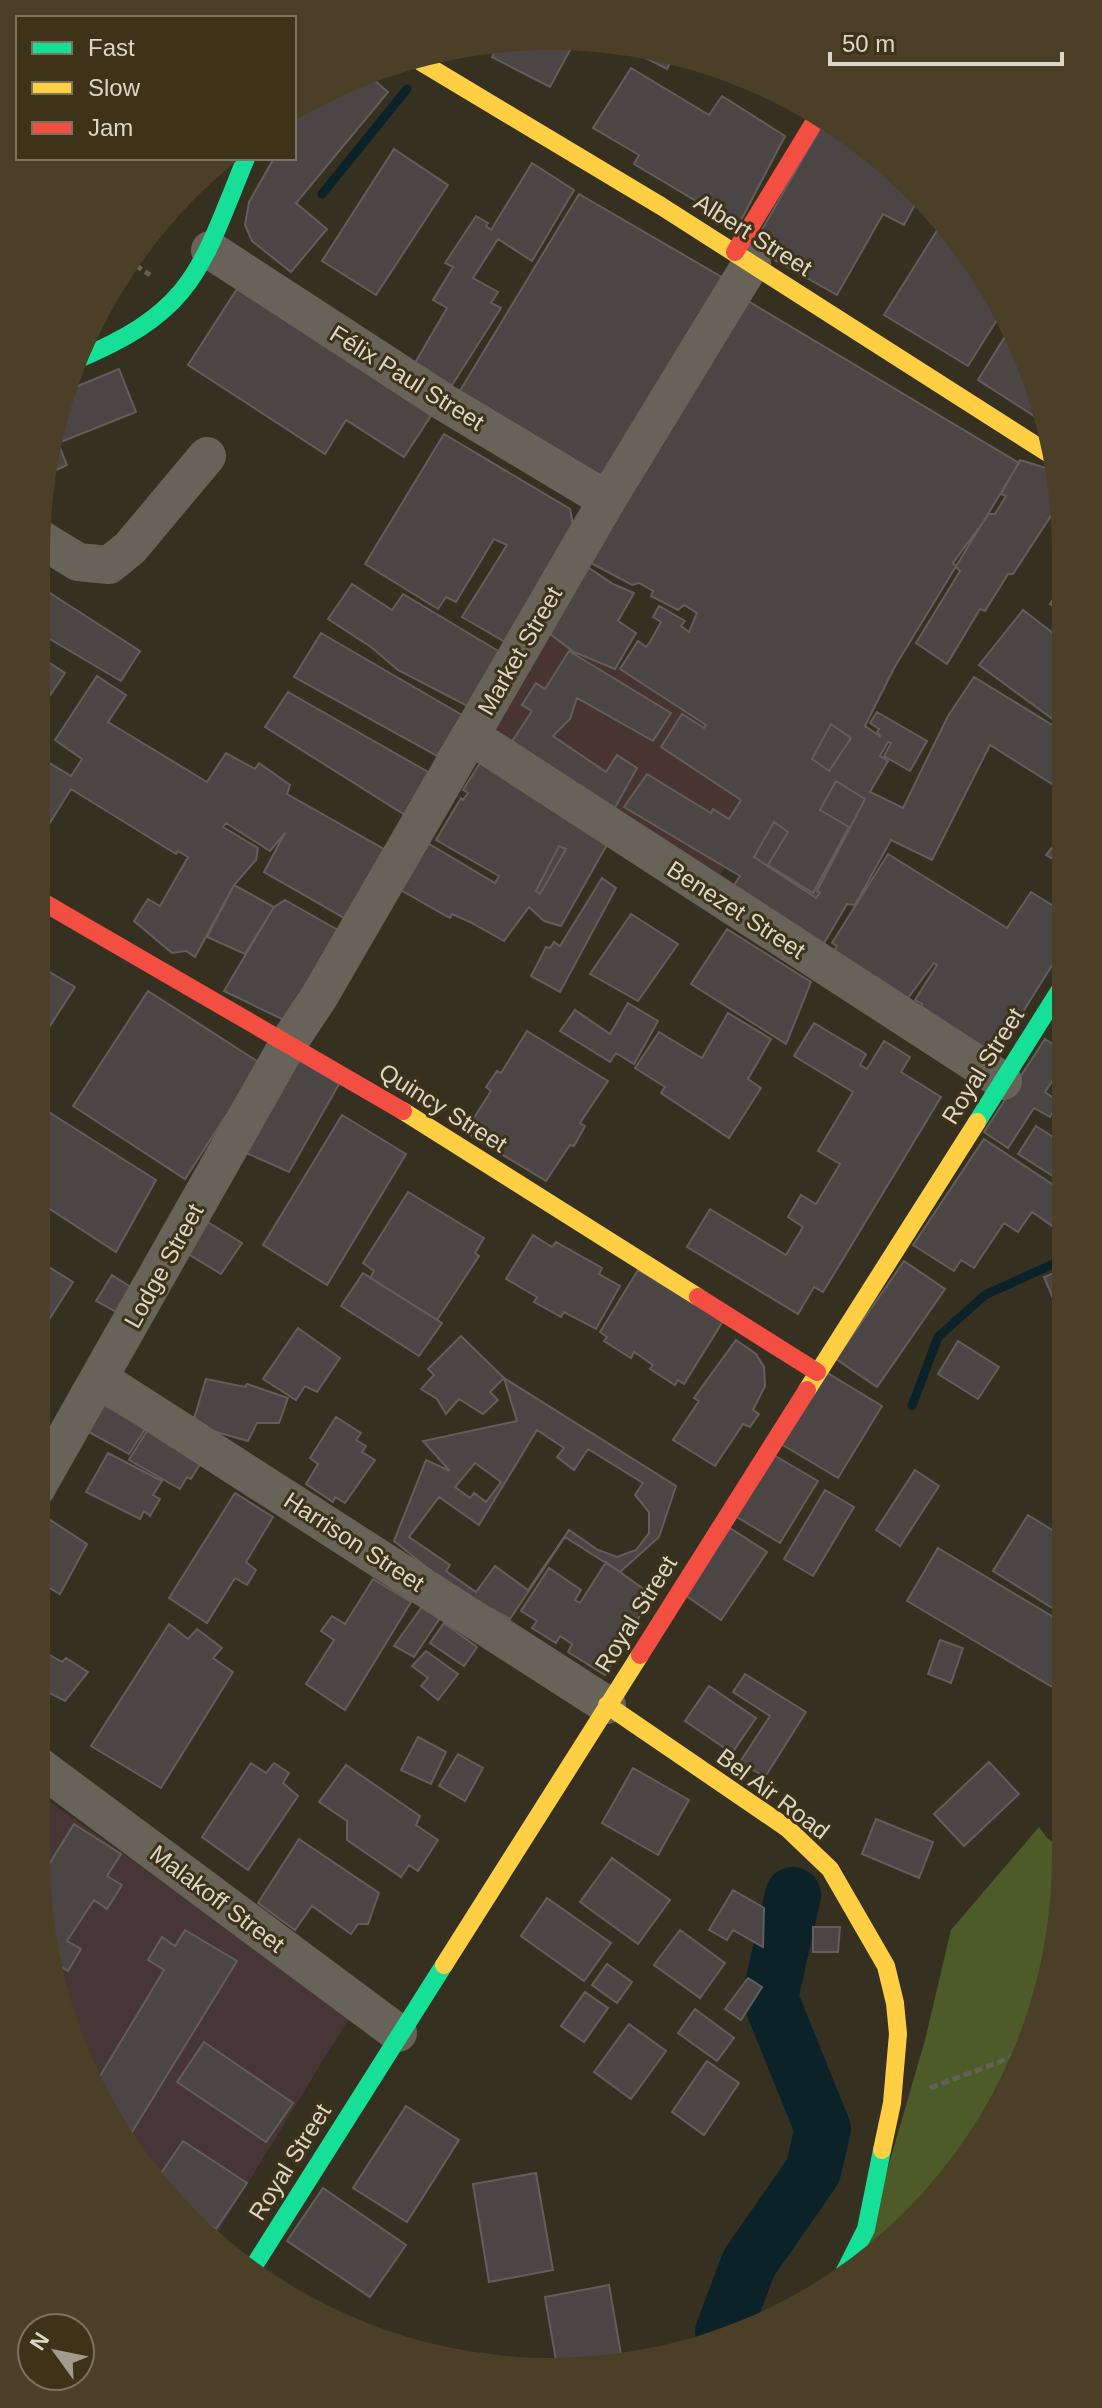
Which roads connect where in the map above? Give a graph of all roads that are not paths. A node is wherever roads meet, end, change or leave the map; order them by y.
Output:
1 (427, 66) edge
2 (814, 124) edge
3 (245, 160) edge
4 (210, 250) junction
5 (743, 257) junction
6 (90, 355) edge
7 (1041, 449) edge
8 (207, 456) dead end
9 (607, 500) junction
10 (50, 545) edge
11 (471, 736) junction
12 (50, 906) edge
13 (1052, 1003) edge
14 (289, 1042) junction
15 (1003, 1081) junction
16 (817, 1372) junction
17 (100, 1379) junction
18 (50, 1465) edge
19 (607, 1705) junction
20 (50, 1774) edge
21 (398, 2033) junction
22 (852, 2257) edge
23 (256, 2262) edge

1 - 5 main road, Albert Street
2 - 5 main road
3 - 4 main road
4 - 6 main road
4 - 9 street, Félix Paul Street
5 - 7 main road, Albert Street
5 - 9 street, Market Street
8 - 10 street
9 - 11 street, Market Street
11 - 14 street, Market Street
11 - 15 street, Benezet Street
12 - 14 main road, Quincy Street
13 - 15 main road, Royal Street
14 - 16 main road, Quincy Street
14 - 17 street, Lodge Street
15 - 16 main road, Royal Street
16 - 19 main road, Royal Street
17 - 18 street, Lodge Street
17 - 19 street, Harrison Street
19 - 21 main road, Royal Street
19 - 22 main road, Bel Air Road
20 - 21 street, Malakoff Street
21 - 23 main road, Royal Street

